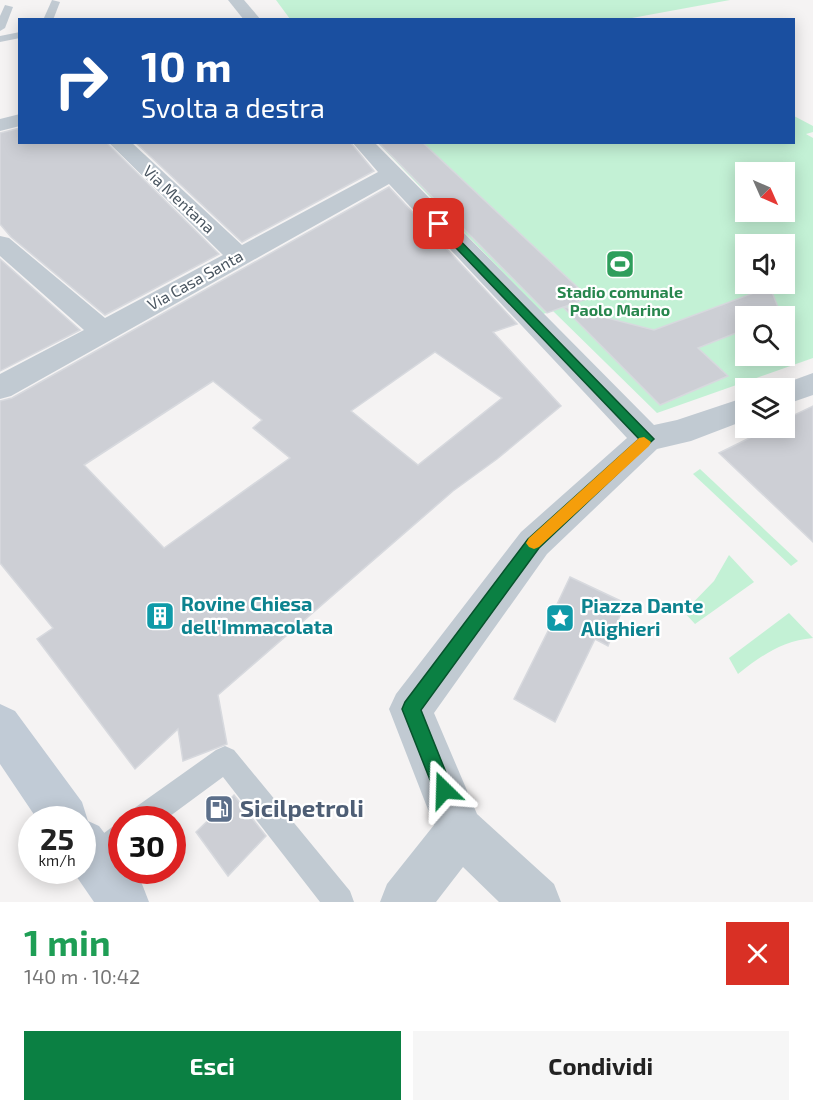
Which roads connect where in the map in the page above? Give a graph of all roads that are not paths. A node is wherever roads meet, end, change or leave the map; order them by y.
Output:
1 (236, 0) edge
2 (55, 2) dead end
3 (8, 7) dead end
4 (49, 18) edge
5 (251, 18) edge
6 (0, 28) edge
7 (18, 35) edge
8 (0, 39) edge
9 (18, 120) edge
10 (0, 125) edge
11 (120, 144) edge
12 (364, 144) edge
13 (390, 174) junction
14 (0, 243) edge
15 (239, 256) junction
16 (103, 331) junction
17 (813, 384) edge
18 (0, 388) edge
19 (795, 390) edge
20 (735, 412) edge
21 (647, 439) junction
22 (0, 726) edge
23 (56, 806) edge
24 (162, 806) edge
25 (460, 831) junction
26 (99, 846) edge
27 (124, 902) edge
28 (339, 902) edge
29 (405, 902) edge
30 (536, 902) edge

1 - 5 street
2 - 4 lane
3 - 6 lane
7 - 8 lane
9 - 10 street
11 - 15 street, Via Mentana
12 - 13 street
13 - 15 street, Via Casa Santa
13 - 21 street
14 - 16 street
15 - 16 street, Via Casa Santa
16 - 18 street, Via Casa Santa
17 - 19 street
20 - 21 street
21 - 25 street
22 - 23 main road
24 - 28 lane
25 - 29 street
25 - 30 street
26 - 27 main road

